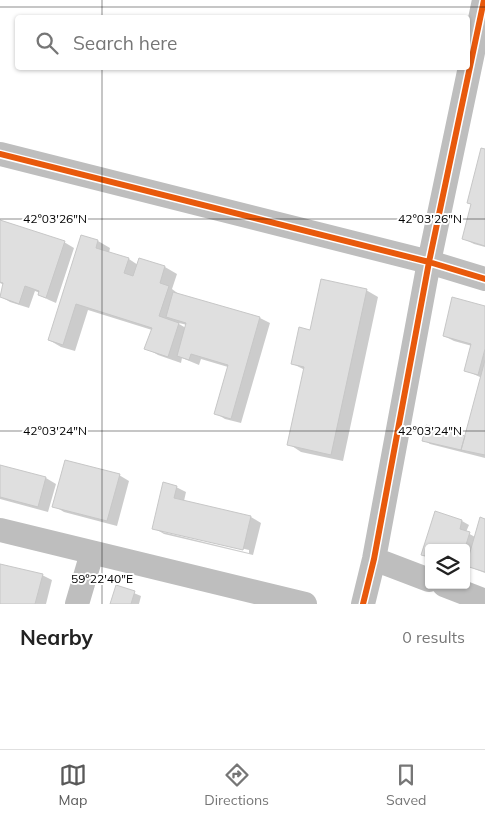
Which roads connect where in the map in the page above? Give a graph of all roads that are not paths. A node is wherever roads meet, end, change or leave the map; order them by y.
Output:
1 (484, 0) edge
2 (470, 67) edge
3 (469, 70) edge
4 (0, 154) edge
5 (429, 262) junction
6 (485, 279) edge
7 (0, 530) edge
8 (92, 553) junction
9 (374, 559) junction
10 (425, 578) edge
11 (454, 589) edge
12 (485, 601) edge
13 (77, 604) edge
14 (305, 604) edge
15 (363, 604) edge

1 - 2 street
3 - 5 street
4 - 5 street
5 - 6 street
5 - 9 street
7 - 8 street
8 - 13 street
8 - 14 street
9 - 10 street
9 - 15 street
11 - 12 street

